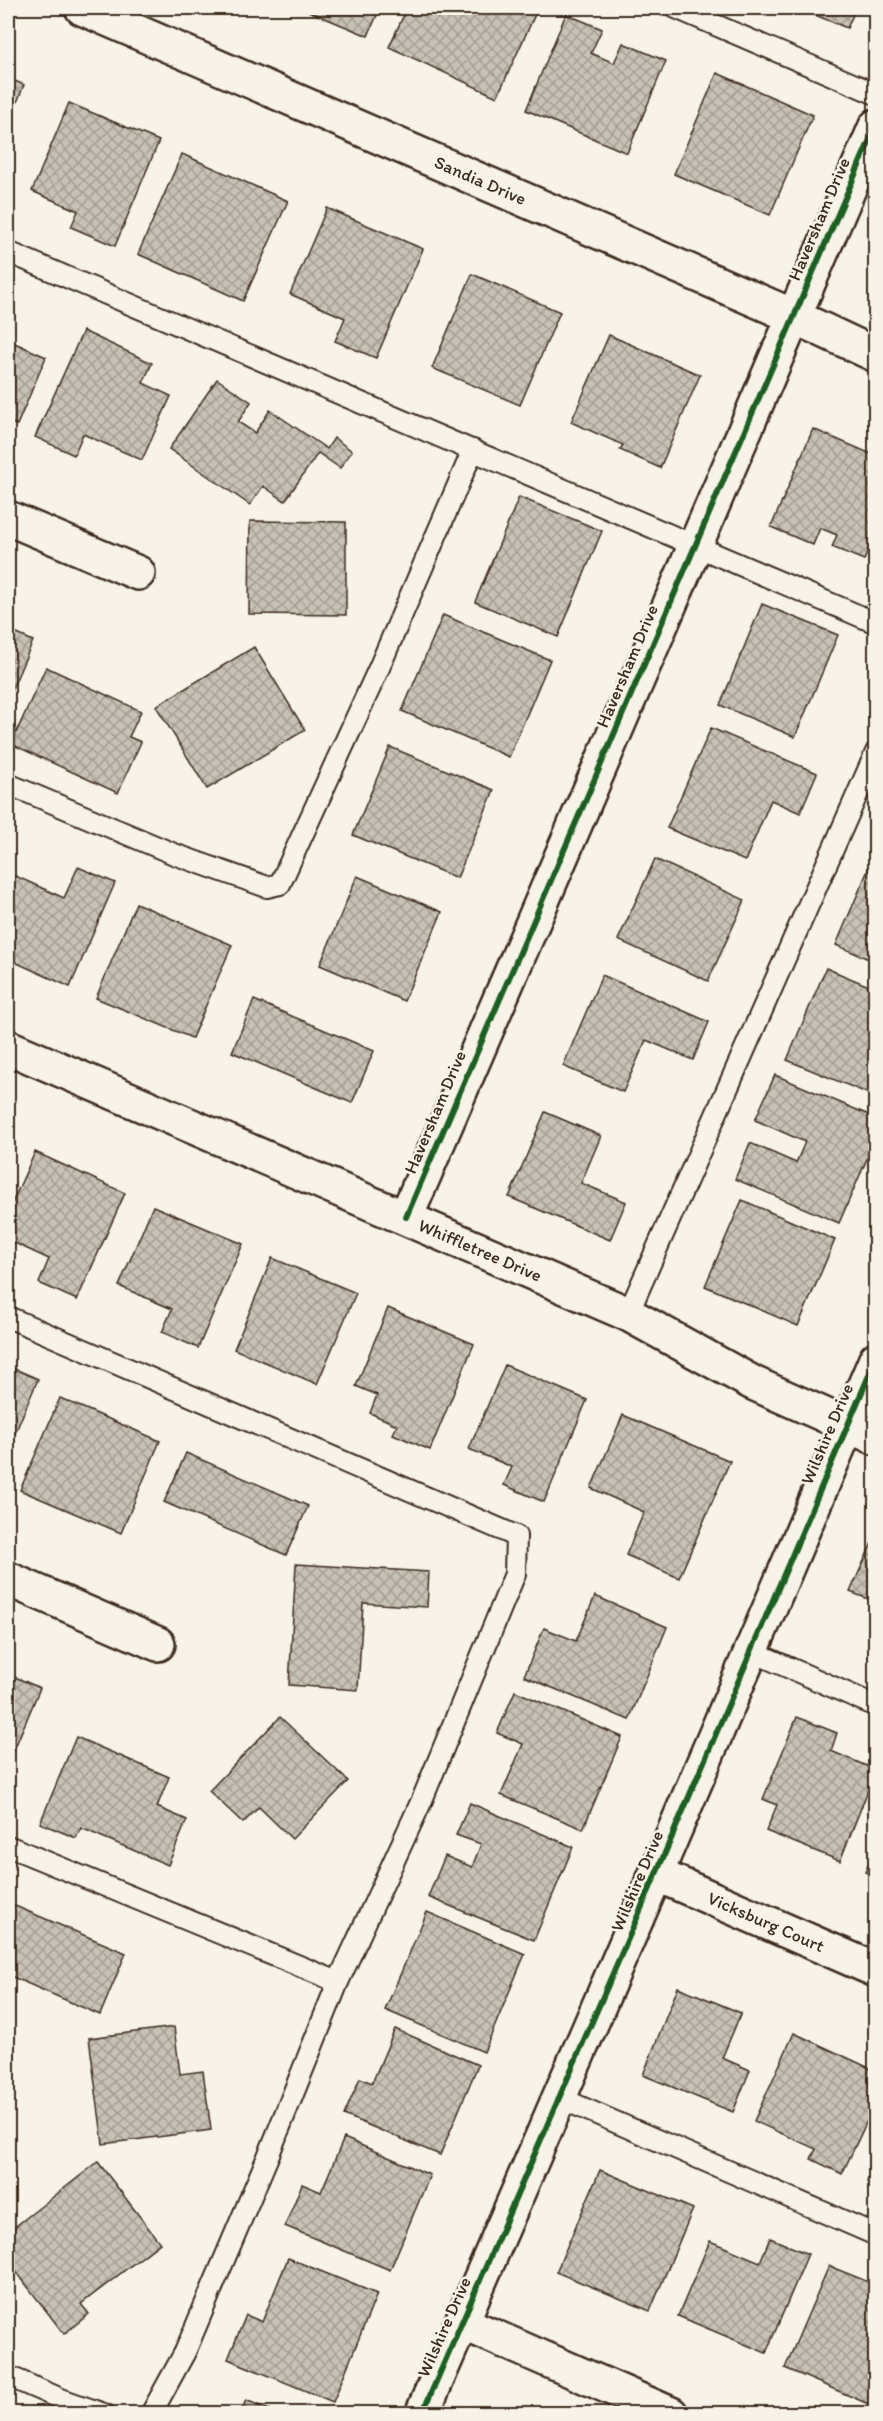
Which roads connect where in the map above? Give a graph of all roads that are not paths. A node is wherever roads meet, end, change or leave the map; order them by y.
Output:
1 (82, 8) edge
2 (676, 8) edge
3 (876, 94) edge
4 (876, 126) edge
5 (8, 252) edge
6 (793, 316) junction
7 (876, 355) edge
8 (472, 450) junction
9 (8, 518) edge
10 (695, 545) junction
11 (138, 573) dead end
12 (876, 623) edge
13 (876, 752) edge
14 (8, 784) edge
15 (8, 1047) edge
16 (406, 1217) junction
17 (628, 1314) junction
18 (8, 1317) edge
19 (876, 1359) edge
20 (861, 1432) edge
21 (8, 1579) edge
22 (158, 1644) dead end
23 (751, 1651) junction
24 (876, 1706) edge
25 (8, 1846) edge
26 (656, 1874) junction
27 (876, 1970) edge
28 (338, 1982) junction
29 (560, 2098) junction
30 (876, 2235) edge
31 (463, 2322) junction
32 (8, 2376) edge
33 (104, 2414) edge
34 (151, 2414) edge
35 (422, 2414) edge
36 (671, 2414) edge

1 - 6 street, Sandia Drive
2 - 3 lane
4 - 6 street, Haversham Drive
5 - 8 lane
6 - 7 street, Sandia Drive
6 - 10 street, Haversham Drive
8 - 10 lane
8 - 14 lane
9 - 11 street
10 - 12 lane
10 - 16 street, Haversham Drive
13 - 17 lane
15 - 16 street, Whiffletree Drive
16 - 17 street, Whiffletree Drive
17 - 20 street, Whiffletree Drive
18 - 28 lane
19 - 20 street, Wilshire Drive
20 - 23 street, Wilshire Drive
21 - 22 street
23 - 24 lane
23 - 26 street, Wilshire Drive
25 - 28 lane
26 - 27 street, Vicksburg Court
26 - 29 street, Wilshire Drive
28 - 34 lane
29 - 30 lane
29 - 31 street, Wilshire Drive
31 - 35 street, Wilshire Drive
31 - 36 street
32 - 33 lane

